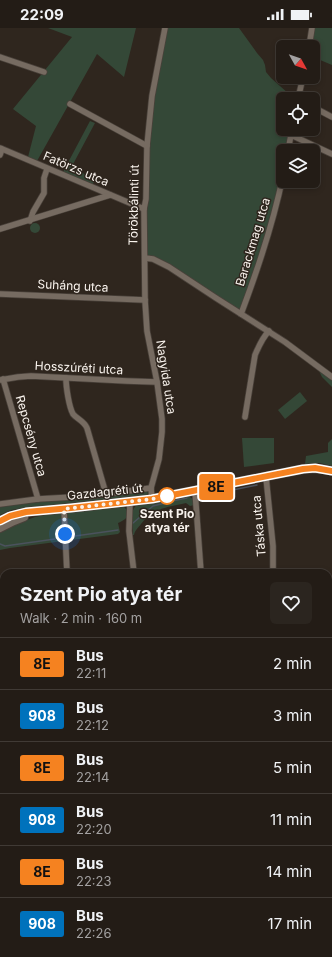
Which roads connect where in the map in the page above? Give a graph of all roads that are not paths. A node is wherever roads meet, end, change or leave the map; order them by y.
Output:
1 (165, 28) edge
2 (312, 28) edge
3 (309, 40) edge
4 (0, 57) edge
5 (44, 72) dead end
6 (70, 104) dead end
7 (320, 111) edge
8 (332, 117) edge
9 (299, 136) edge
10 (147, 146) junction
11 (1, 151) edge
12 (332, 154) edge
13 (47, 169) junction
14 (280, 188) edge
15 (110, 195) junction
16 (144, 209) junction
17 (30, 220) junction
18 (0, 229) edge
19 (145, 258) junction
20 (0, 294) edge
21 (145, 300) junction
22 (241, 314) junction
23 (269, 331) junction
24 (332, 376) edge
25 (66, 378) junction
26 (2, 380) edge
27 (157, 382) junction
28 (245, 417) dead end
29 (332, 471) edge
30 (266, 477) junction
31 (151, 488) junction
32 (195, 491) junction
33 (106, 494) junction
34 (38, 499) junction
35 (152, 499) junction
36 (130, 502) junction
37 (0, 504) edge
38 (64, 509) junction
39 (46, 510) junction
40 (1, 521) edge
41 (0, 528) edge
42 (67, 569) edge
43 (134, 569) edge
44 (201, 569) edge
45 (274, 569) edge

1 - 10 street, Törökbálinti út
2 - 3 street
4 - 5 street
6 - 10 street
7 - 8 street
9 - 12 street
10 - 16 street, Törökbálinti út
11 - 13 street, Fatörzs utca
13 - 15 street, Fatörzs utca
13 - 17 street
14 - 22 street, Barackmag utca
15 - 16 street, Fatörzs utca
15 - 17 street
16 - 19 street, Törökbálinti út
17 - 18 street
19 - 21 street, Nagyida utca
19 - 22 street, Törökbálinti út
20 - 21 street, Suháng utca
21 - 27 street, Nagyida utca
22 - 23 street, Törökbálinti út
23 - 24 street, Törökbálinti út
23 - 28 street
25 - 26 street, Hosszúréti utca
25 - 27 street, Hosszúréti utca
25 - 33 street
26 - 34 street, Repcsény utca
27 - 31 street, Nagyida utca
29 - 30 street, Gazdagréti út
30 - 32 street, Gazdagréti út
30 - 45 street, Táska utca
31 - 33 street, Gazdagréti út
31 - 35 street, Nagyida utca
32 - 35 street, Gazdagréti út
32 - 44 street
33 - 34 street, Gazdagréti út
34 - 37 street, Gazdagréti út
35 - 36 street, Gazdagréti út
36 - 38 street, Gazdagréti út
36 - 43 street
38 - 39 street, Gazdagréti út
38 - 42 street
39 - 40 street, Gazdagréti út
39 - 41 street, Gazdagréti út

